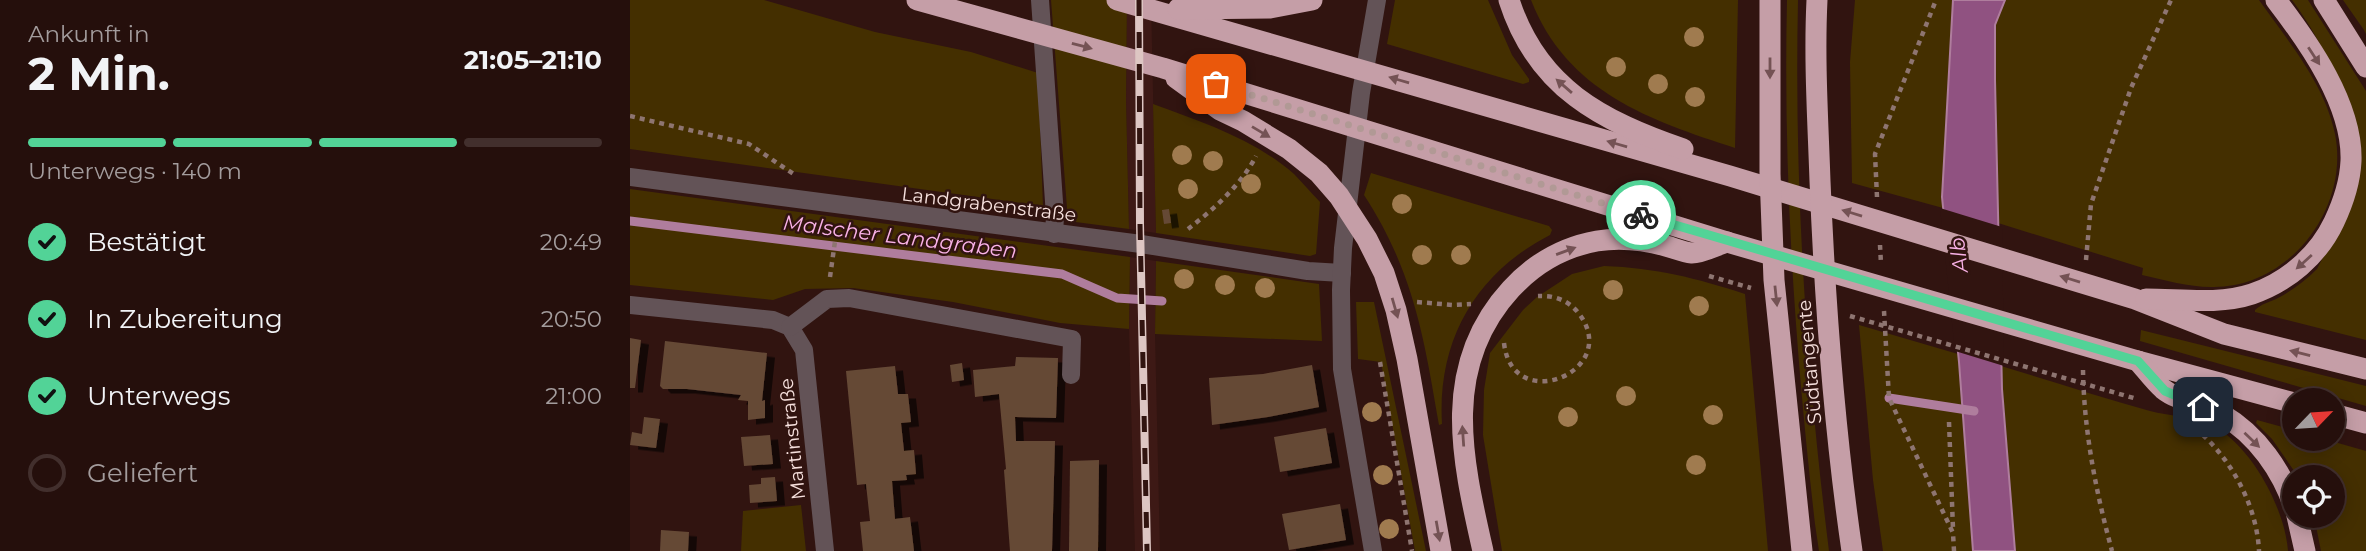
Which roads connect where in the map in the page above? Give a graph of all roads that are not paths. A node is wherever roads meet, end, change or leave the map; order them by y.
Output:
1 (917, 0) edge
2 (1040, 0) edge
3 (1117, 0) edge
4 (1312, 0) edge
5 (1377, 0) edge
6 (1509, 0) edge
7 (1770, 0) edge
8 (2276, 0) edge
9 (2324, 0) edge
10 (1819, 3) edge
11 (1160, 12) junction
12 (2366, 67) edge
13 (1163, 68) junction
14 (1730, 176) junction
15 (630, 177) edge
16 (1054, 234) junction
17 (1727, 242) junction
18 (1342, 274) junction
19 (2135, 299) junction
20 (630, 305) edge
21 (790, 327) junction
22 (2138, 361) junction
23 (2366, 369) edge
24 (1071, 375) dead end
25 (2282, 400) edge
26 (2345, 417) edge
27 (2366, 423) edge
28 (2282, 479) edge
29 (2300, 528) edge
30 (1799, 546) edge
31 (825, 551) edge
32 (1373, 551) edge
33 (1441, 551) edge
34 (1483, 551) edge
35 (1852, 551) edge
36 (2305, 551) edge

1 -> 13 highway
2 - 16 street
3 - 11 highway
4 - 11 highway
5 - 18 street
14 -> 6 highway
7 -> 30 highway, Südtangente
8 -> 19 highway
9 - 12 highway
10 - 35 highway, Südtangente
14 -> 11 highway
13 - 17 highway
13 -> 33 highway
19 -> 14 highway
15 - 16 street, Landgrabenstraße
16 - 18 street, Landgrabenstraße
17 - 22 highway
34 -> 17 highway
18 - 32 street
23 -> 19 highway
20 - 21 street
21 - 24 street
21 - 31 street, Martinstraße
22 - 25 highway
22 -> 28 highway
26 - 27 highway
29 - 36 highway

